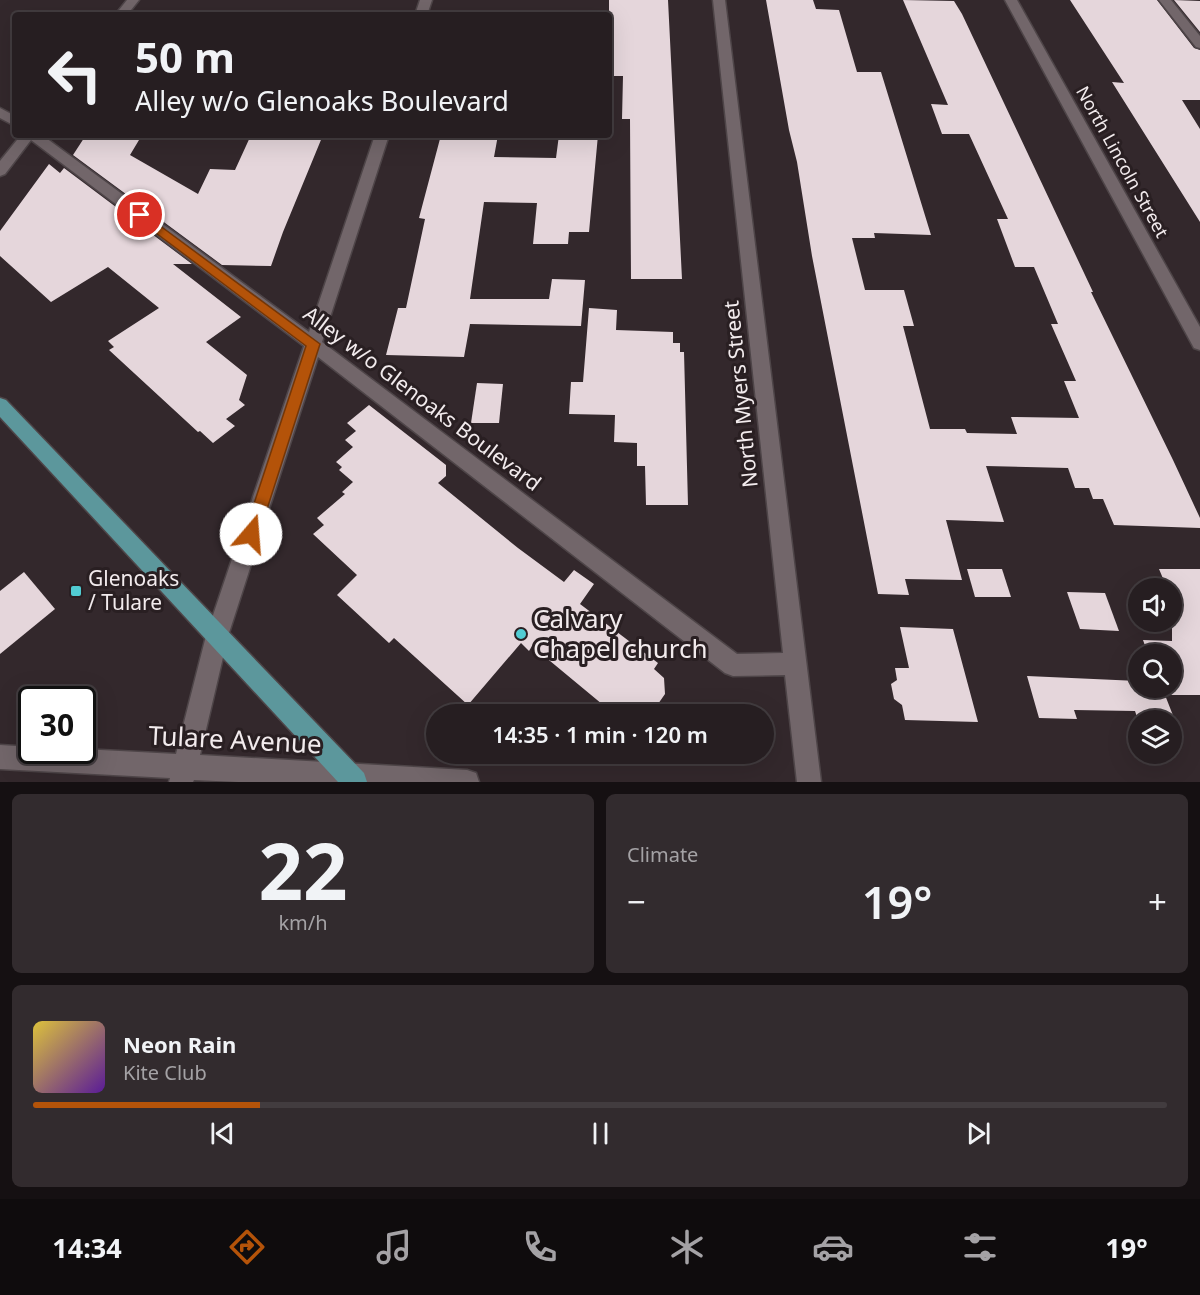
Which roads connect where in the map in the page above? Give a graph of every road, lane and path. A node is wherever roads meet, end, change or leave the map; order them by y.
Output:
1 (133, 0) edge
2 (719, 0) edge
3 (1011, 0) edge
4 (1166, 0) edge
5 (123, 12) edge
6 (1200, 44) edge
7 (26, 138) edge
8 (37, 138) edge
9 (381, 138) edge
10 (0, 171) edge
11 (1200, 343) edge
12 (313, 344) junction
13 (0, 405) edge
14 (217, 636) junction
15 (794, 664) junction
16 (0, 757) edge
17 (183, 773) edge
18 (351, 779) edge
19 (467, 782) edge
20 (809, 782) edge

1 - 5 street
2 - 15 street, North Myers Street
3 - 11 street, North Lincoln Street
4 - 6 street
7 - 10 street
8 - 12 street, Alley w/o Glenoaks Boulevard
9 - 12 street
12 - 14 street
12 - 15 street, Alley w/o Glenoaks Boulevard
13 - 14 main road
14 - 17 street
14 - 18 main road
15 - 20 street, North Myers Street
16 - 17 street, Tulare Avenue
17 - 18 street, Tulare Avenue
18 - 19 street, Tulare Avenue

